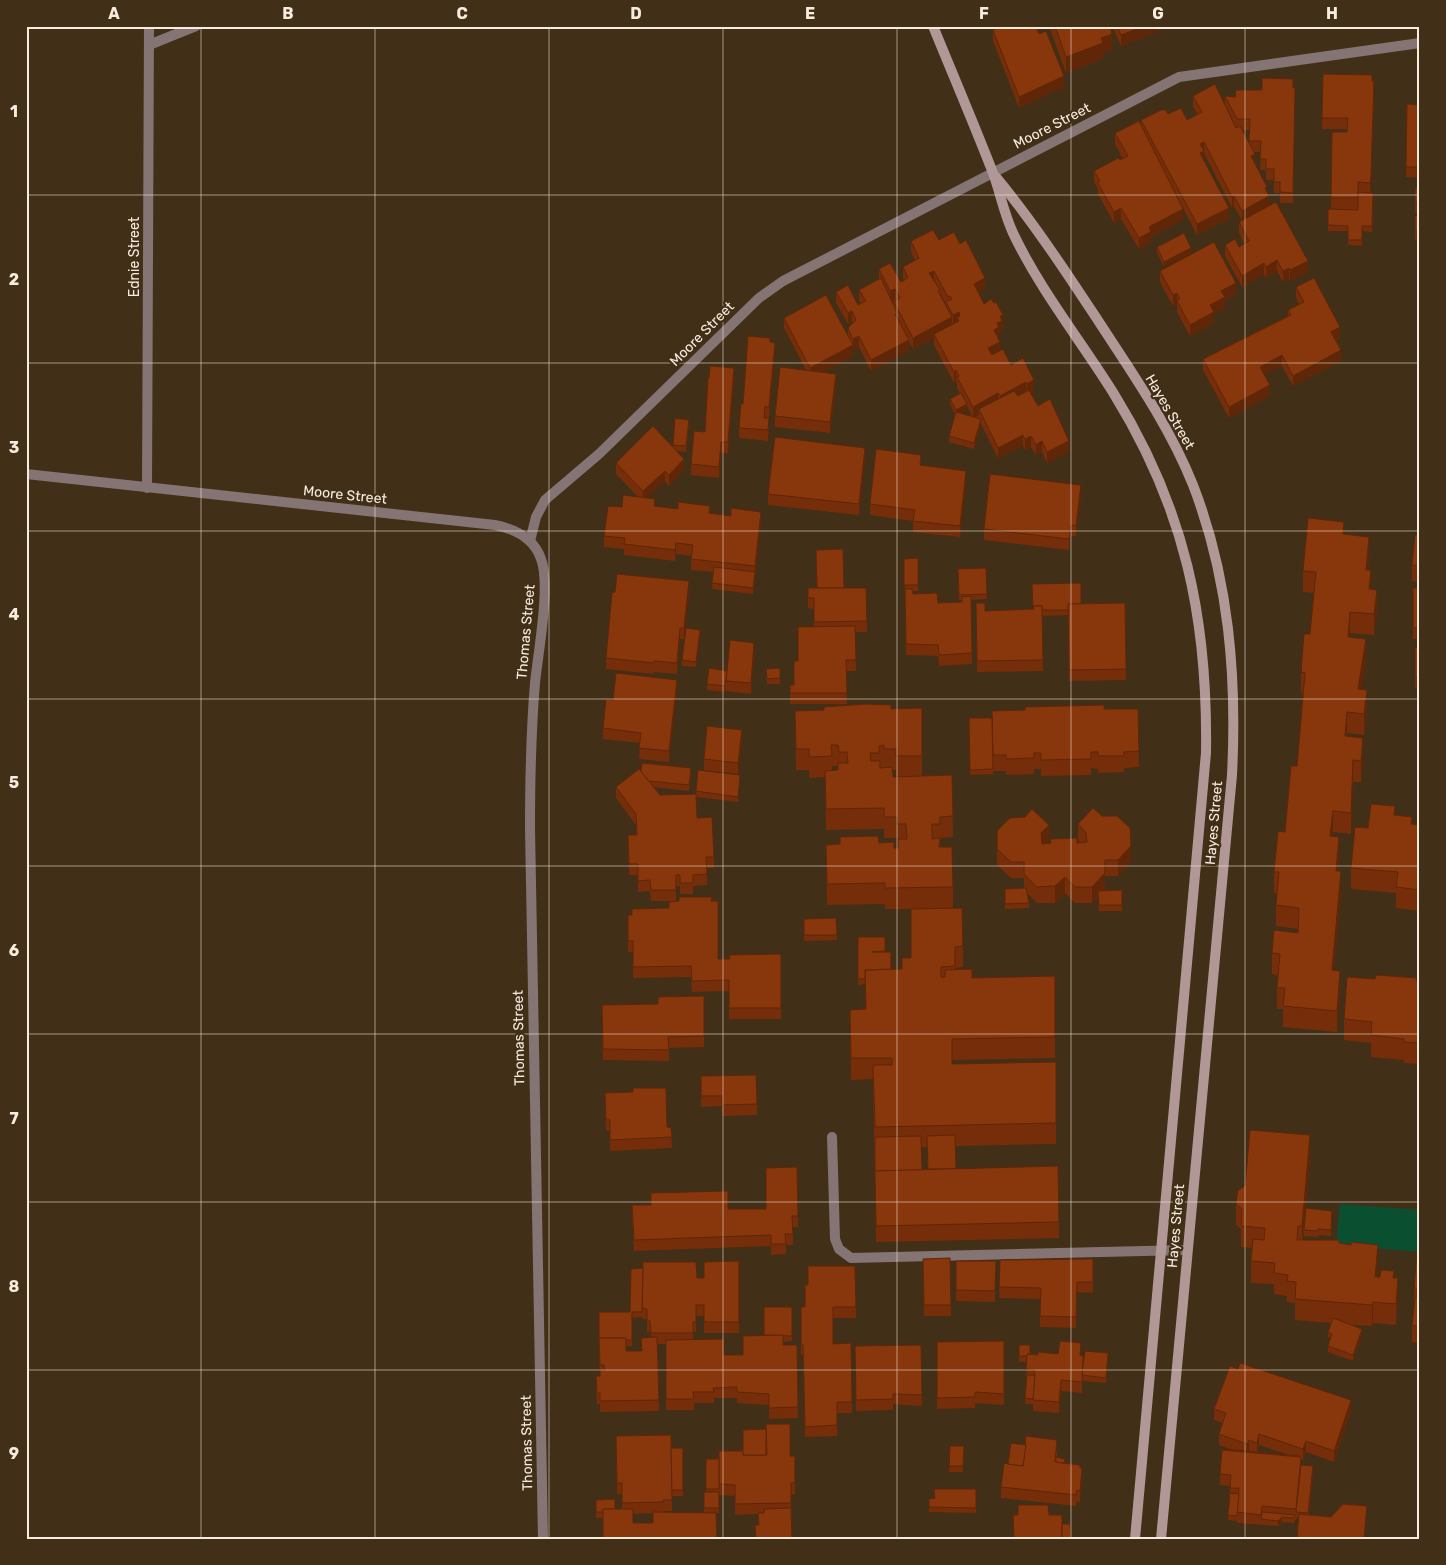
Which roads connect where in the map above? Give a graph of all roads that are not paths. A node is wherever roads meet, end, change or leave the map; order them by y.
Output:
1 (149, 26) edge
2 (196, 26) edge
3 (933, 26) edge
4 (1420, 43) edge
5 (149, 45) junction
6 (993, 172) junction
7 (26, 474) edge
8 (147, 488) junction
9 (530, 541) junction
10 (832, 1137) dead end
11 (1160, 1250) junction
12 (1188, 1250) junction
13 (543, 1539) edge
14 (1135, 1539) edge
15 (1161, 1539) edge

1 - 5 street, Ednie Street
2 - 5 street
3 - 6 street, Hayes Street
4 - 6 street, Moore Street
5 - 8 street, Ednie Street
6 - 9 street, Moore Street
6 - 11 street, Hayes Street
6 - 12 street, Hayes Street
7 - 8 street, Moore Street
8 - 9 street, Moore Street
9 - 13 street, Thomas Street
10 - 11 street
11 - 12 street
11 - 14 street, Hayes Street
12 - 15 street, Hayes Street

